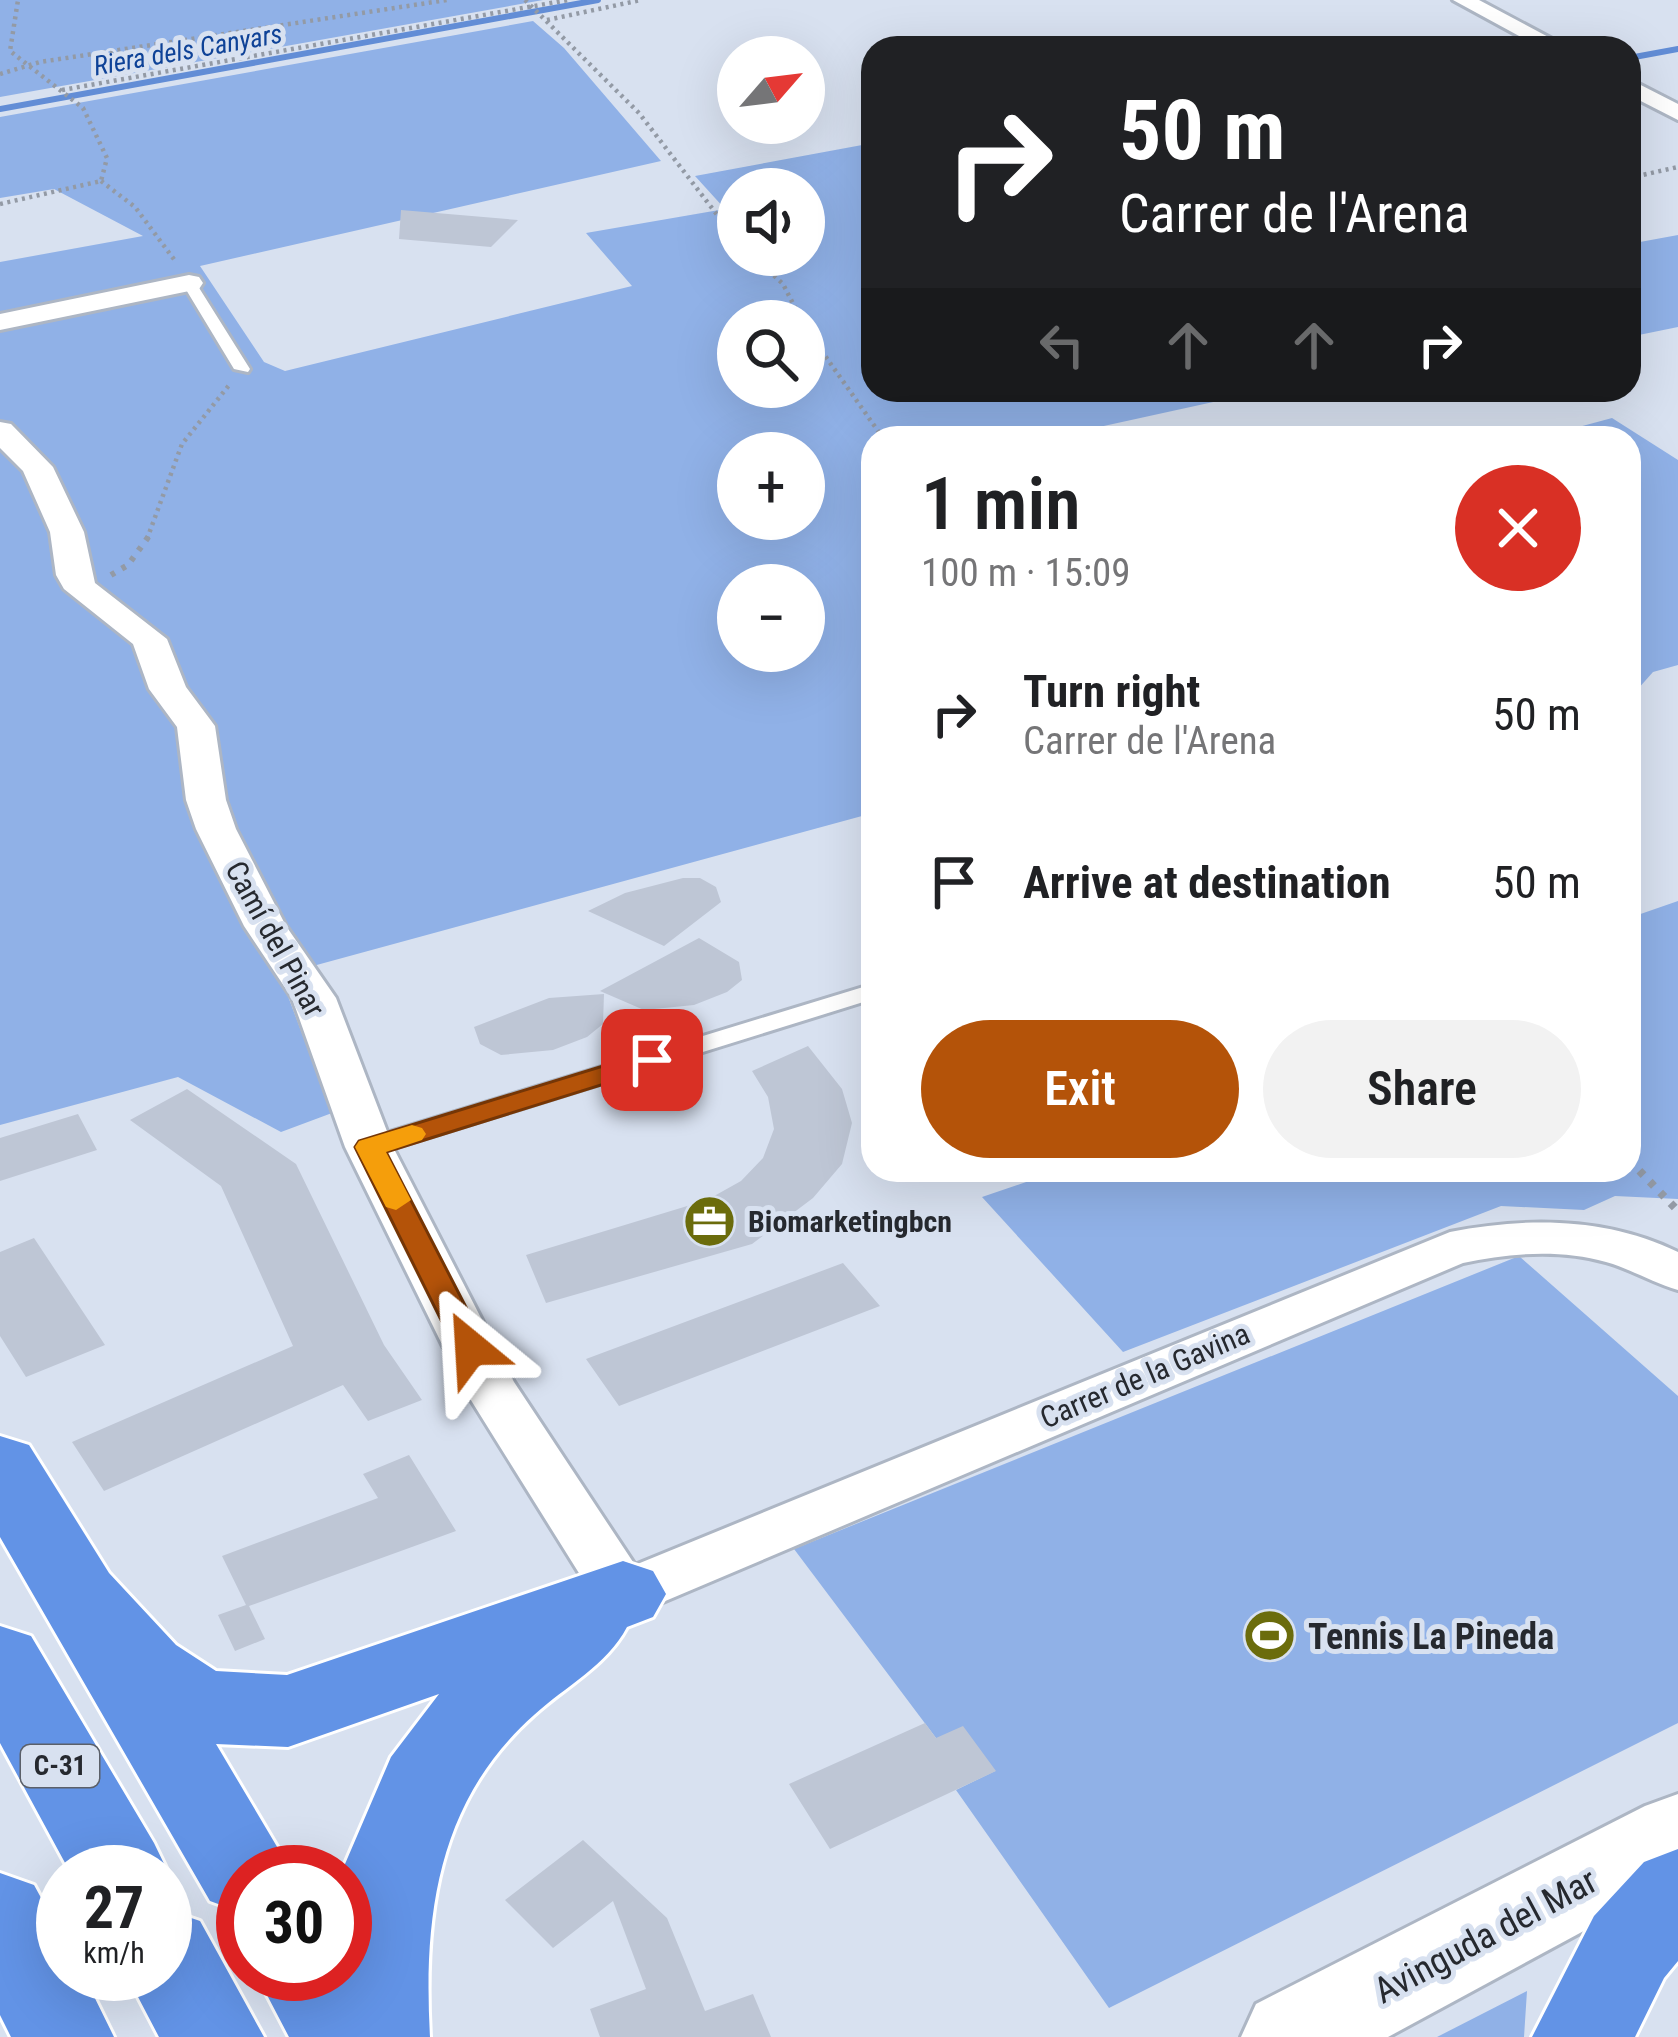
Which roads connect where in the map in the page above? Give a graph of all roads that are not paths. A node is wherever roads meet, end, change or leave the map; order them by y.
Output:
1 (1463, 0) edge
2 (1534, 36) edge
3 (1641, 92) edge
4 (1678, 112) edge
5 (189, 283) joint
6 (0, 322) edge
7 (242, 369) road end
8 (0, 431) edge
9 (861, 995) edge
10 (369, 1147) junction
11 (1678, 1274) edge
12 (0, 1466) edge
13 (623, 1594) junction
14 (78, 1596) junction
15 (0, 1661) edge
16 (1678, 1834) edge
17 (105, 1845) edge
18 (228, 1845) edge
19 (1678, 1891) edge
20 (0, 1915) edge
21 (192, 2000) edge
22 (322, 2001) edge
23 (63, 2037) edge
24 (213, 2037) edge
25 (344, 2037) edge
26 (379, 2037) edge
27 (1292, 2037) edge
28 (1583, 2037) edge

1 - 2 street
3 - 4 street
5 - 6 street
5 - 7 lane
8 - 10 street, Camí del Pinar
9 - 10 lane
10 - 13 street, Camí del Pinar
11 - 13 street, Carrer de la Gavina
12 - 14 highway
13 - 14 highway
13 - 26 highway
14 - 18 highway
15 - 17 highway, C-31
16 - 27 street, Avinguda del Mar
19 - 28 highway
20 - 23 highway
21 - 24 highway
22 - 25 highway

